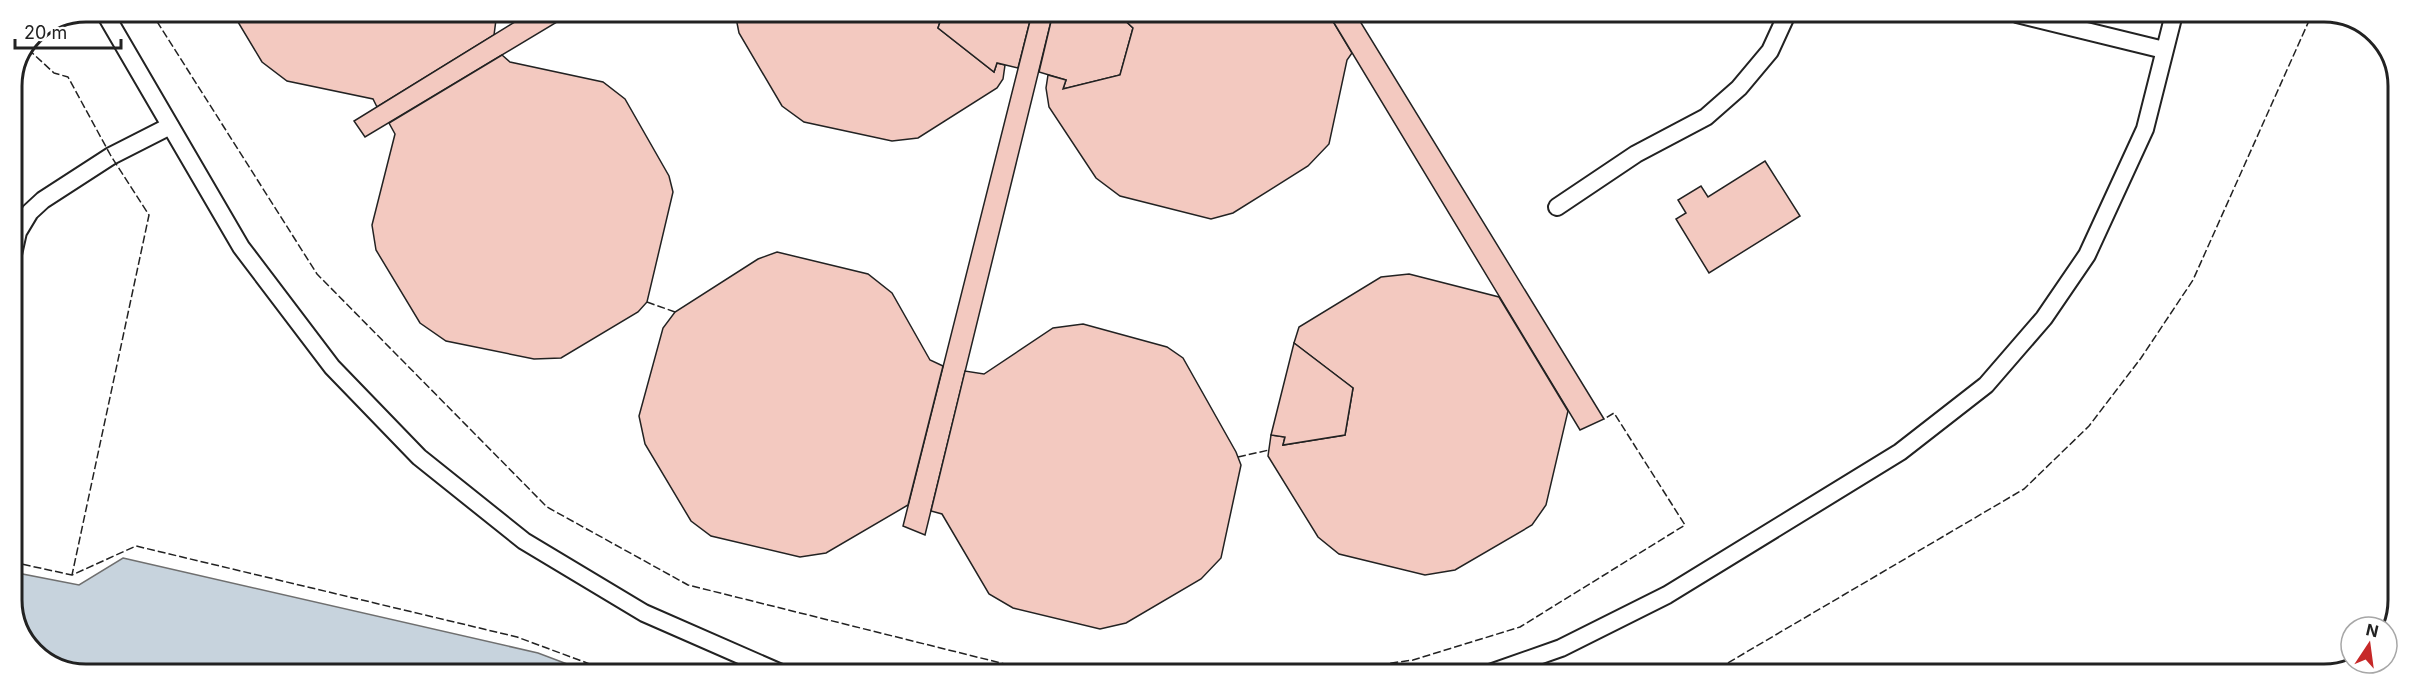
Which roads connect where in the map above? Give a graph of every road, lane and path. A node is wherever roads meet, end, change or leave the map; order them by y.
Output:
1 (110, 22) edge
2 (1783, 22) edge
3 (2050, 22) edge
4 (2172, 22) edge
5 (2164, 50) junction
6 (171, 126) junction
7 (1557, 207) dead end
8 (22, 225) edge
9 (760, 664) edge
10 (1516, 664) edge

1 - 6 lane
2 - 7 lane
3 - 5 lane
4 - 5 lane
5 - 10 lane
6 - 8 lane
6 - 9 lane

